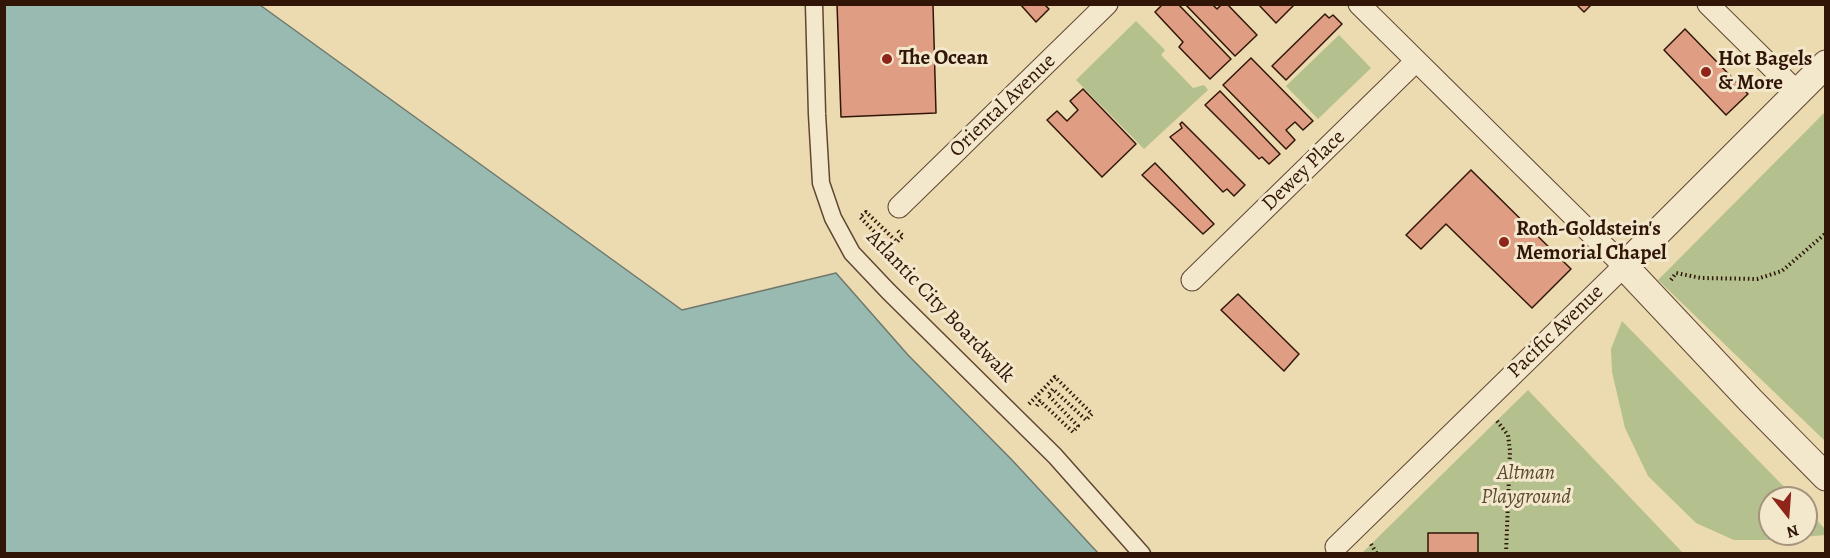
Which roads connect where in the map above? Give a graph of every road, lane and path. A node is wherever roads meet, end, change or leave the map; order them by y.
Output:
1 (814, 4) edge
2 (1107, 4) edge
3 (1359, 4) edge
4 (1708, 4) edge
5 (1415, 62) junction
6 (1826, 64) edge
7 (1797, 92) junction
8 (899, 207) dead end
9 (1826, 233) edge
10 (1624, 266) junction
11 (1192, 280) dead end
12 (1655, 298) junction
13 (1483, 404) junction
14 (1043, 414) dead end
15 (1016, 417) junction
16 (1826, 477) edge
17 (1336, 547) dead end
18 (1143, 554) edge
19 (1506, 554) edge

1 - 15 street, Atlantic City Boardwalk
2 - 8 street, Oriental Avenue
3 - 5 street
4 - 7 street
5 - 10 street
5 - 11 street, Dewey Place
6 - 7 street, Pacific Avenue
7 - 10 street, Pacific Avenue
9 - 12 path
10 - 12 street
10 - 13 street, Pacific Avenue
12 - 16 street
13 - 17 street, Pacific Avenue
13 - 19 path
14 - 15 path
15 - 18 street, Atlantic City Boardwalk

